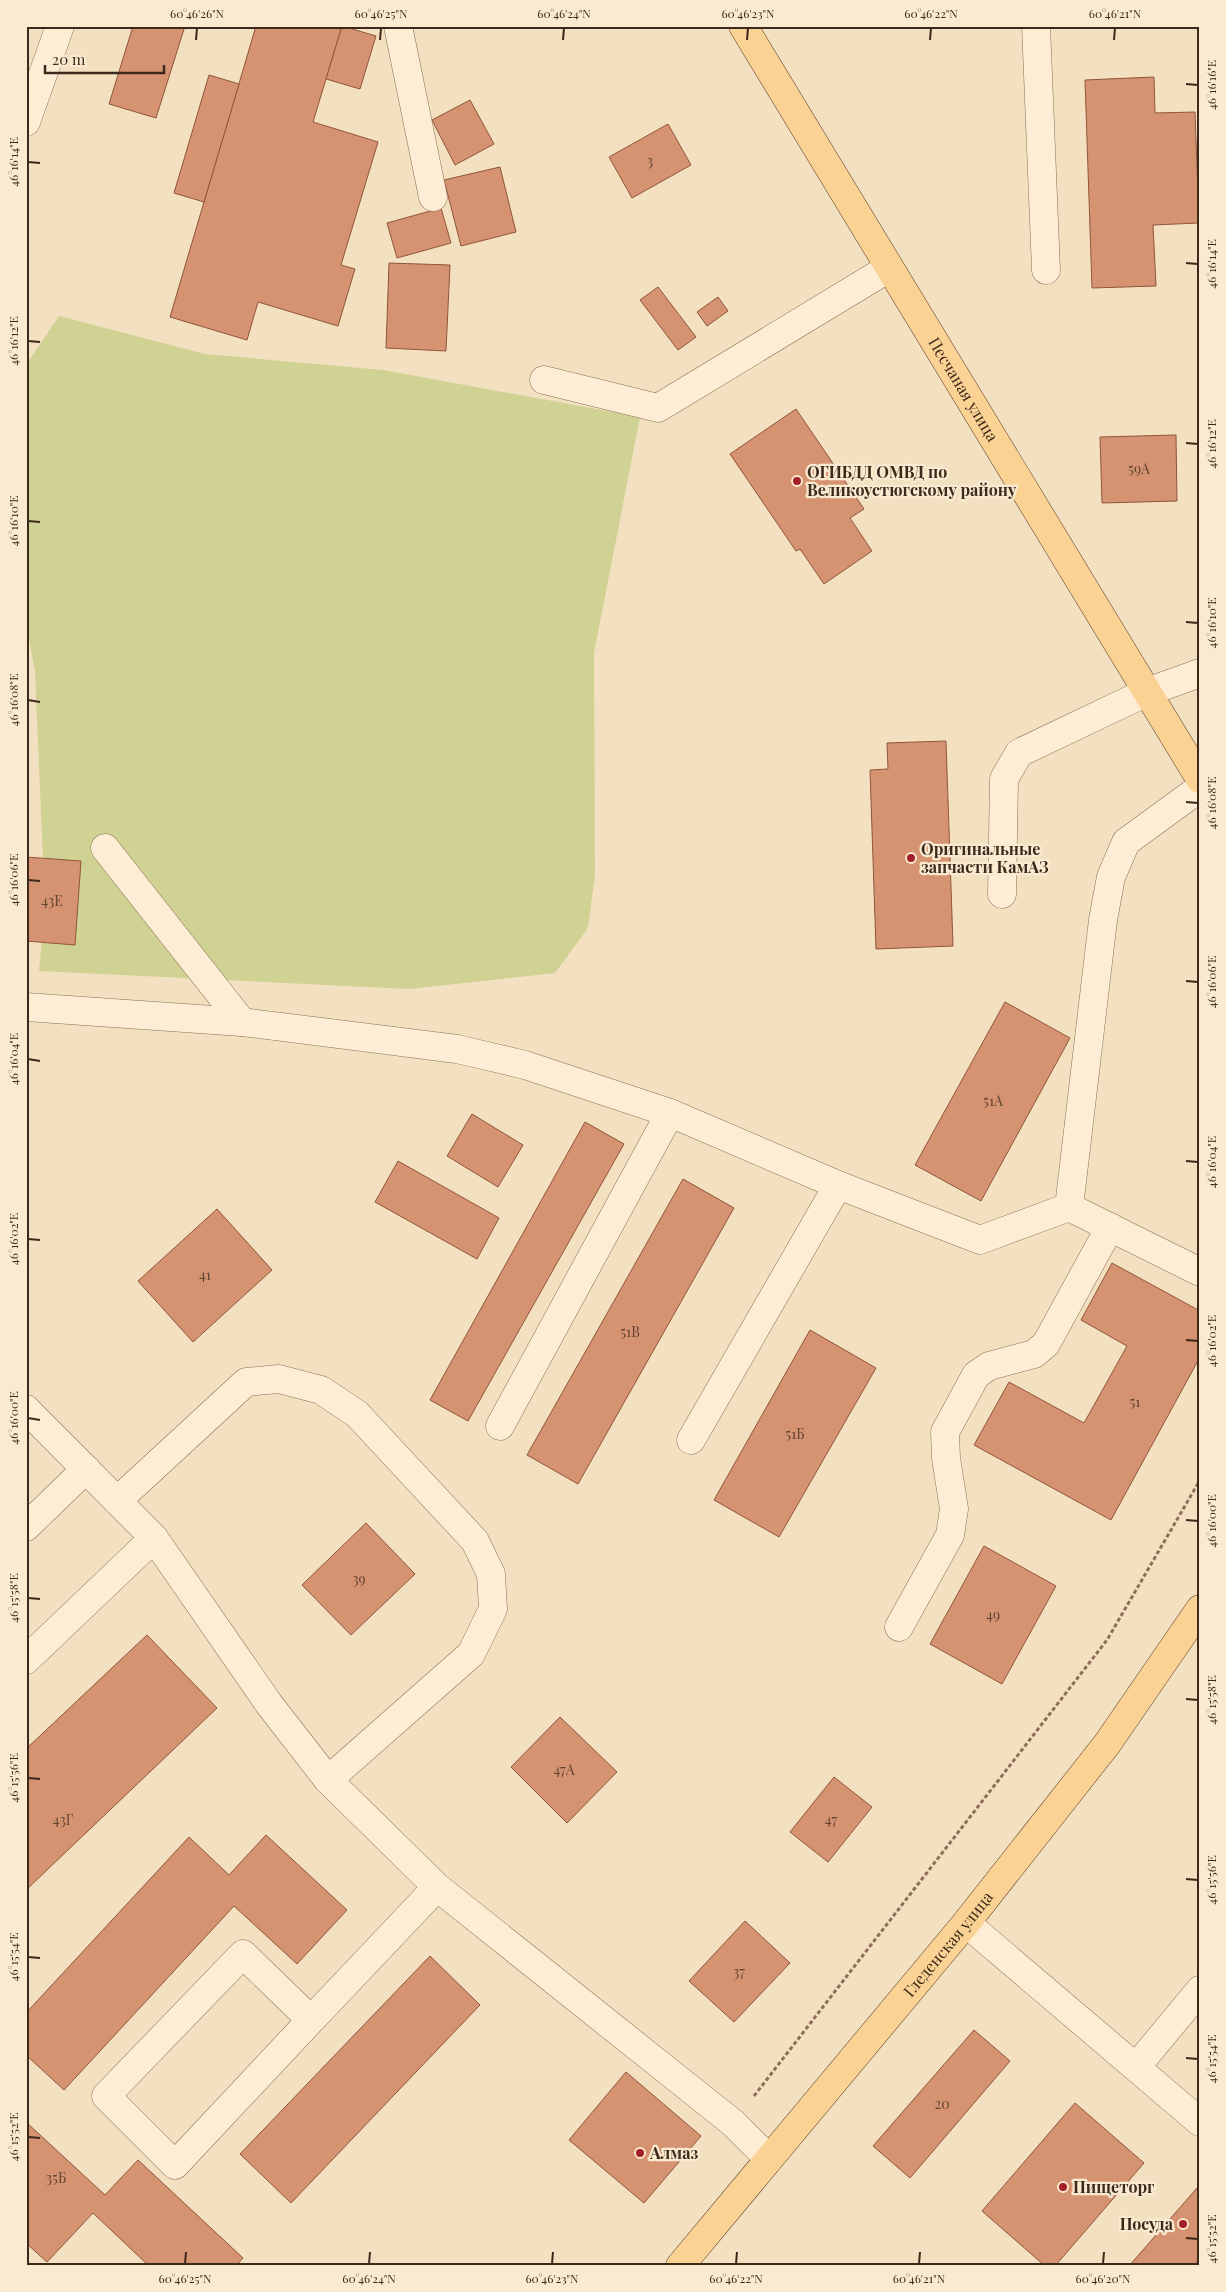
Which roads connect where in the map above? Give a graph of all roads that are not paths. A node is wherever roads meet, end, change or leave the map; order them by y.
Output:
1 (60, 26) edge
2 (398, 26) edge
3 (743, 26) edge
4 (1036, 26) edge
5 (26, 122) edge
6 (433, 197) dead end
7 (889, 268) junction
8 (1046, 270) dead end
9 (544, 380) dead end
10 (1200, 673) edge
11 (1147, 692) junction
12 (1200, 779) edge
13 (1200, 788) edge
14 (105, 848) dead end
15 (1002, 894) dead end
16 (26, 1007) edge
17 (242, 1022) junction
18 (670, 1113) junction
19 (838, 1185) junction
20 (1069, 1207) junction
21 (1110, 1227) junction
22 (1200, 1272) edge
23 (26, 1409) edge
24 (500, 1426) dead end
25 (691, 1440) dead end
26 (86, 1469) junction
27 (117, 1501) junction
28 (26, 1527) edge
29 (154, 1538) junction
30 (1200, 1610) edge
31 (899, 1627) dead end
32 (26, 1660) edge
33 (328, 1780) junction
34 (437, 1887) junction
35 (966, 1923) junction
36 (1200, 1990) edge
37 (311, 2020) junction
38 (1137, 2066) junction
39 (1200, 2122) edge
40 (769, 2159) junction
41 (680, 2266) edge

1 - 5 street
2 - 6 street
3 - 7 main road, Песчаная улица
4 - 8 street
7 - 9 street
7 - 11 main road, Песчаная улица
10 - 11 street
11 - 12 main road, Песчаная улица
11 - 15 street
13 - 20 street
14 - 17 street
16 - 17 street
17 - 18 street
18 - 19 street
18 - 24 street
19 - 20 street
19 - 25 street
20 - 21 street
21 - 22 street
21 - 31 street
23 - 26 street
26 - 27 street
26 - 28 street
27 - 29 street
27 - 33 street
29 - 32 street
29 - 33 street
30 - 35 main road, Гледенская улица
33 - 34 street
34 - 37 street
34 - 40 street
35 - 38 street
35 - 40 main road, Гледенская улица
36 - 38 street
37 - 37 street
38 - 39 street
40 - 41 main road, Гледенская улица

